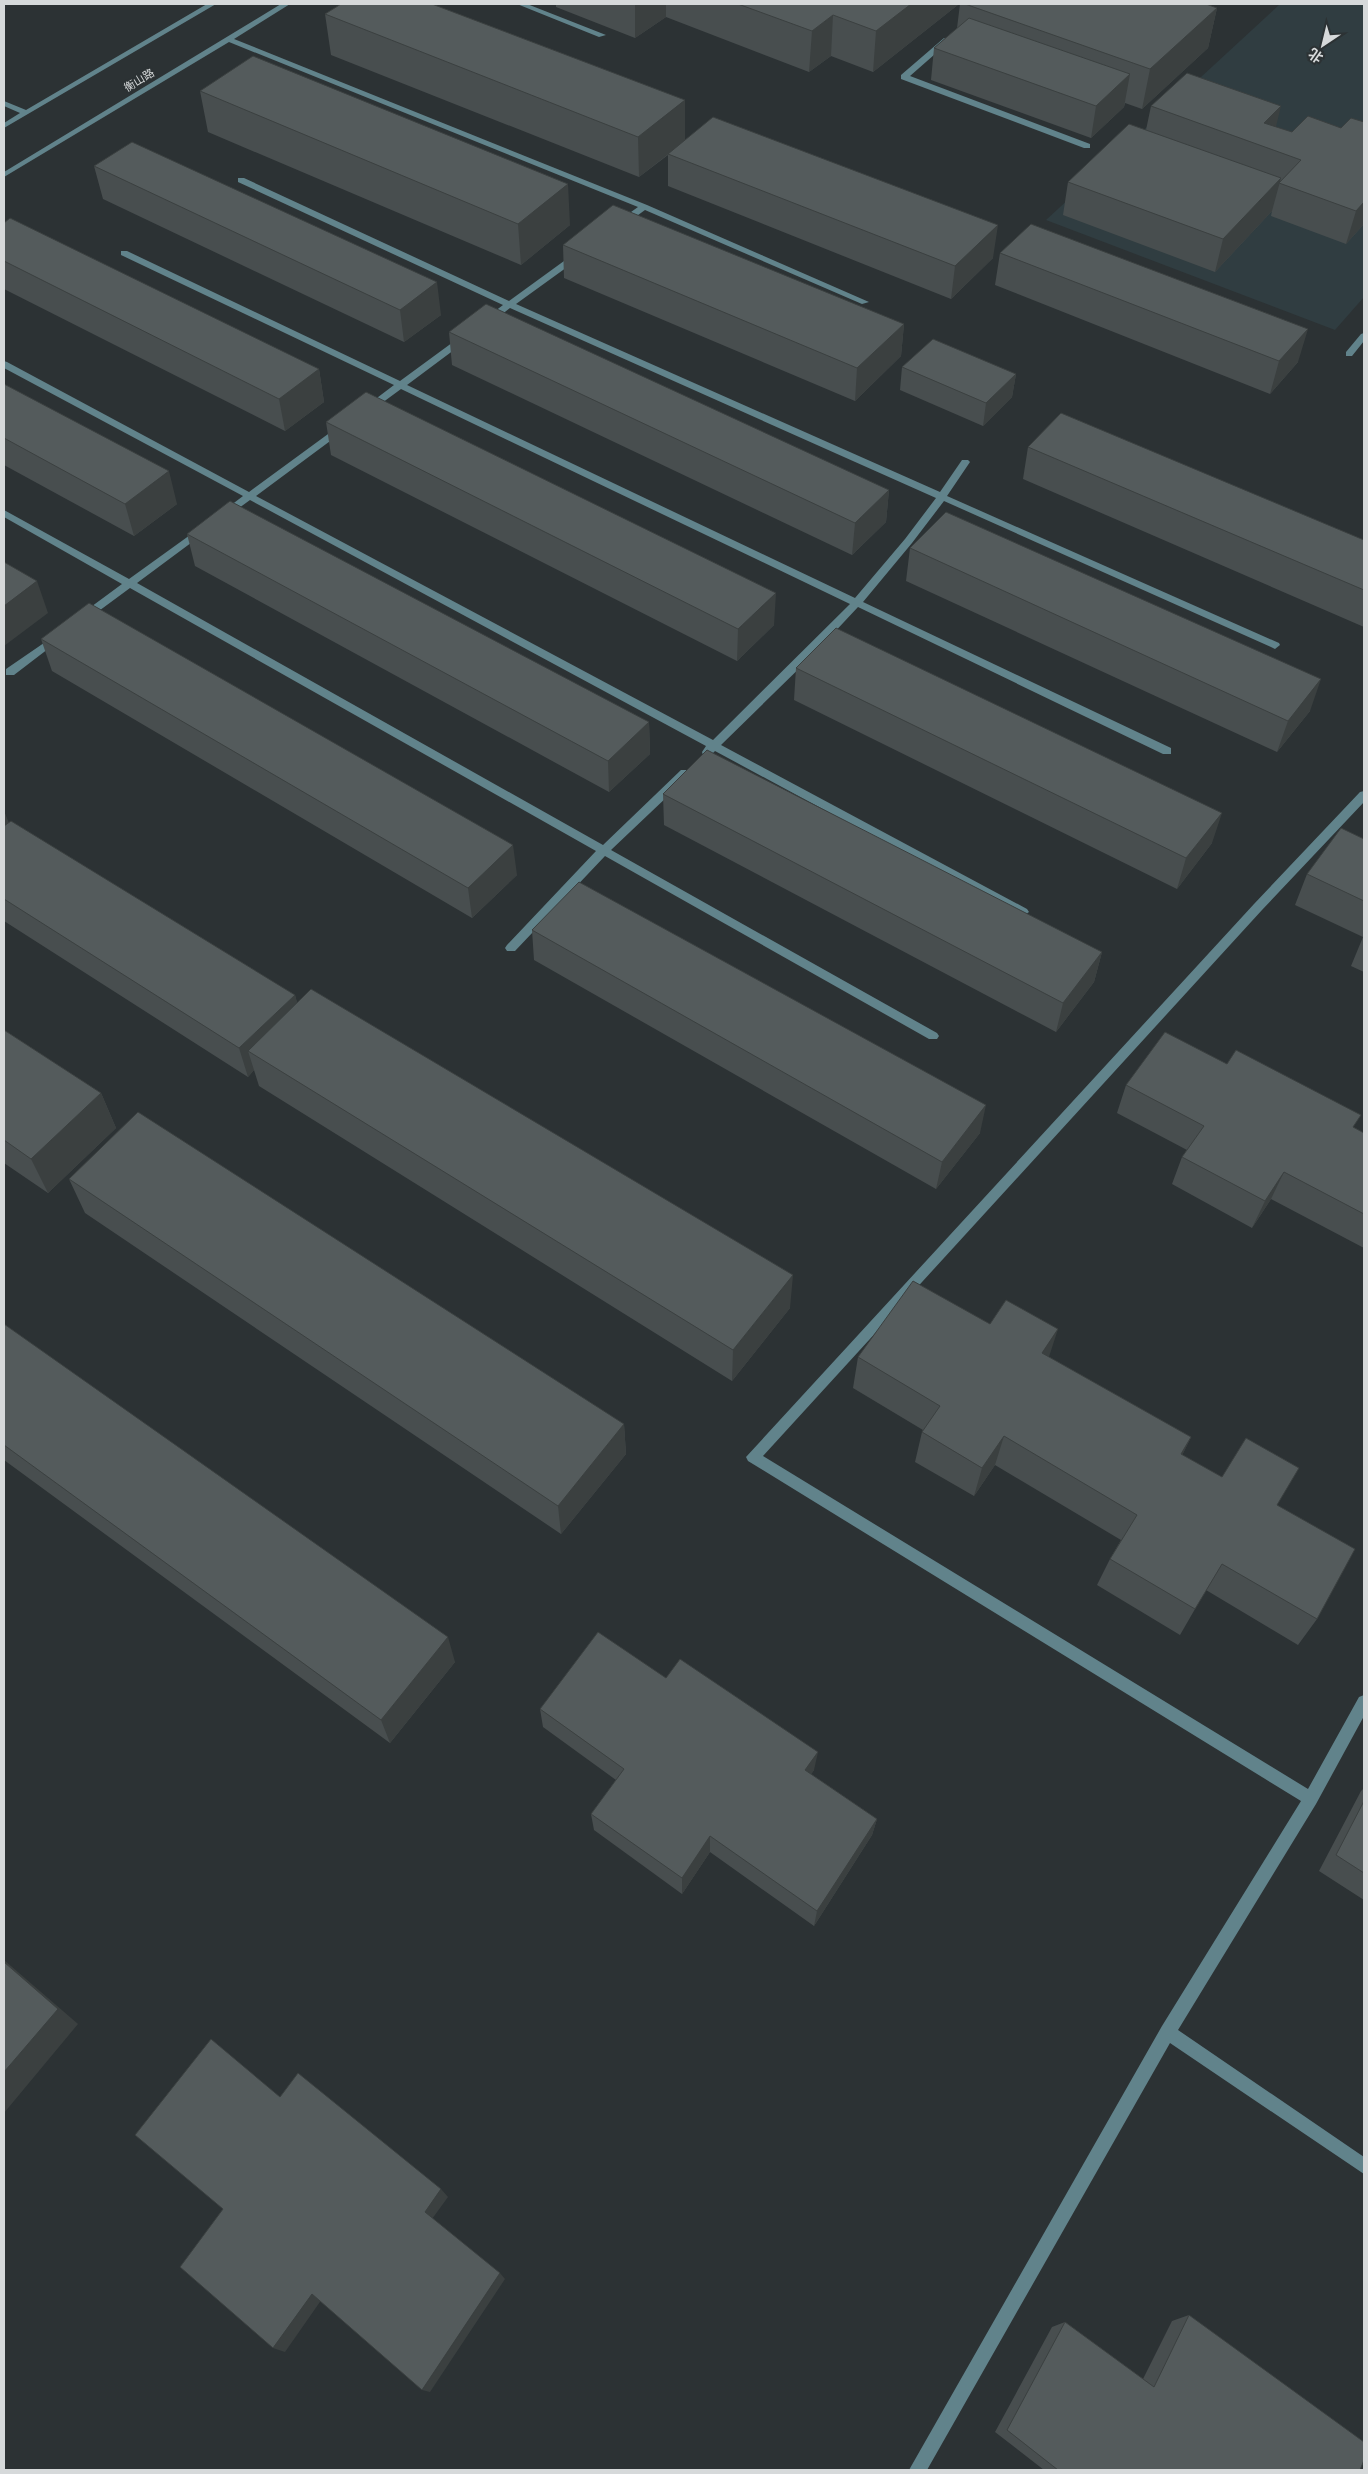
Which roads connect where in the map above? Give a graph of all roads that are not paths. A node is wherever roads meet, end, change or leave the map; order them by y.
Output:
1 (212, 4) edge
2 (286, 4) edge
3 (521, 4) edge
4 (954, 34) edge
5 (602, 35) dead end
6 (228, 40) junction
7 (4, 103) edge
8 (26, 113) junction
9 (4, 126) edge
10 (1088, 146) dead end
11 (4, 174) edge
12 (241, 180) dead end
13 (644, 207) junction
14 (612, 230) edge
15 (589, 247) edge
16 (124, 253) dead end
17 (865, 302) dead end
18 (510, 305) junction
19 (1364, 336) edge
20 (1348, 354) dead end
21 (4, 364) edge
22 (400, 385) junction
23 (965, 462) dead end
24 (249, 496) junction
25 (942, 499) junction
26 (4, 514) edge
27 (217, 519) edge
28 (209, 525) edge
29 (129, 584) junction
30 (857, 603) junction
31 (1275, 645) dead end
32 (10, 672) dead end
33 (712, 746) junction
34 (1167, 752) dead end
35 (1364, 795) edge
36 (603, 851) junction
37 (1024, 912) edge
38 (511, 948) dead end
39 (932, 1036) dead end
40 (1364, 1702) edge
41 (1311, 1799) junction
42 (1168, 2032) junction
43 (1364, 2166) edge
44 (918, 2470) edge

1 - 8 street
2 - 6 street, 衡山路
3 - 5 street
4 - 10 street
6 - 11 street, 衡山路
6 - 13 street
7 - 8 street
8 - 9 street
12 - 18 street
13 - 14 street
13 - 17 street
15 - 18 street
16 - 22 street
18 - 22 street
18 - 25 street
19 - 20 street
21 - 24 street
22 - 24 street
22 - 30 street
23 - 25 street
24 - 27 street
24 - 33 street
25 - 30 street
25 - 31 street
26 - 29 street
28 - 29 street
29 - 32 street
29 - 36 street
30 - 33 street
30 - 34 street
33 - 36 street
33 - 37 street
35 - 41 street
36 - 38 street
36 - 39 street
40 - 41 street
41 - 42 street
42 - 43 street
42 - 44 street

